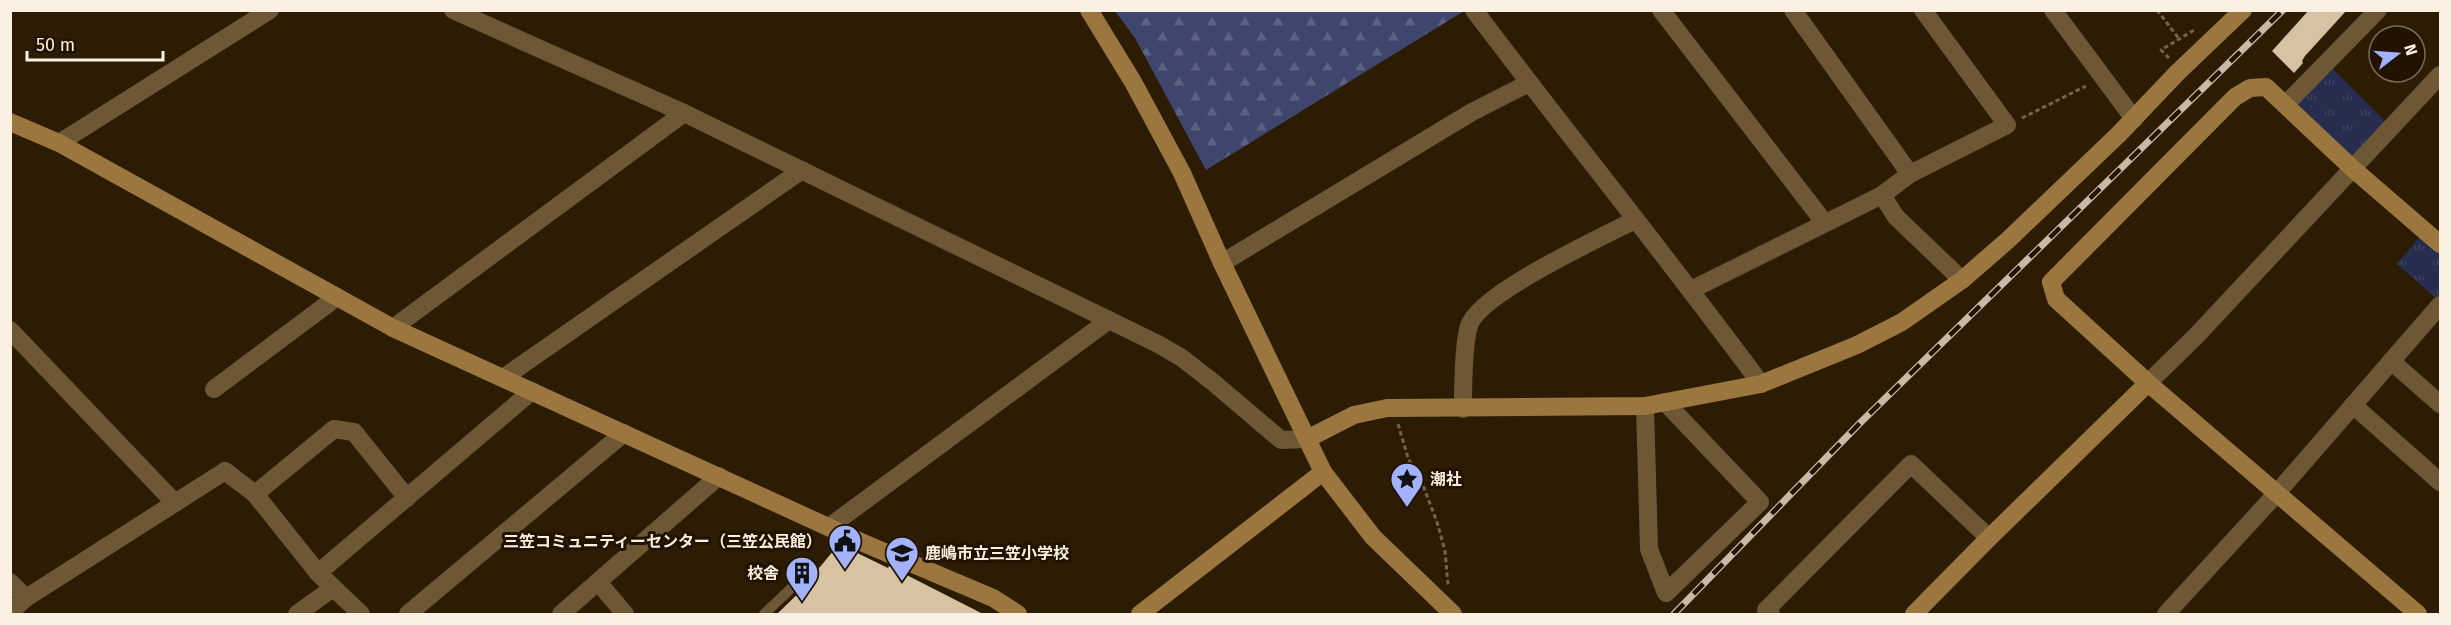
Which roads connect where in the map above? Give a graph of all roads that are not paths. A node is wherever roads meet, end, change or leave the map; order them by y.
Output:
1 (270, 10) edge
2 (453, 10) edge
3 (1089, 10) edge
4 (1474, 10) edge
5 (1660, 10) edge
6 (1792, 10) edge
7 (1923, 10) edge
8 (2053, 10) edge
9 (2243, 10) edge
10 (2378, 10) edge
11 (2440, 75) edge
12 (1529, 83) junction
13 (2286, 104) junction
14 (684, 113) junction
15 (2134, 119) junction
16 (10, 122) edge
17 (59, 143) junction
18 (2352, 168) junction
19 (802, 170) junction
20 (1910, 174) junction
21 (1882, 195) junction
22 (1635, 220) junction
23 (1824, 222) junction
24 (2440, 244) edge
25 (1222, 263) junction
26 (1962, 280) junction
27 (1691, 290) junction
28 (337, 297) junction
29 (2440, 304) edge
30 (1109, 320) junction
31 (393, 328) junction
32 (10, 330) edge
33 (2391, 361) junction
34 (503, 378) junction
35 (2148, 383) junction
36 (1761, 384) junction
37 (214, 389) dead end
38 (532, 391) junction
39 (1665, 402) junction
40 (2440, 404) edge
41 (2353, 405) junction
42 (1645, 406) junction
43 (1462, 409) junction
44 (624, 433) junction
45 (1307, 439) junction
46 (1323, 472) junction
47 (719, 477) junction
48 (2440, 483) edge
49 (2277, 493) junction
50 (255, 494) junction
51 (407, 498) junction
52 (175, 503) junction
53 (829, 527) junction
54 (1989, 538) junction
55 (318, 573) junction
56 (801, 578) dead end
57 (10, 582) edge
58 (598, 582) junction
59 (333, 588) junction
60 (26, 598) junction
61 (10, 612) edge
62 (297, 615) edge
63 (361, 615) edge
64 (408, 615) edge
65 (561, 615) edge
66 (626, 615) edge
67 (764, 615) edge
68 (1018, 615) edge
69 (1140, 615) edge
70 (1453, 615) edge
71 (1771, 615) edge
72 (1914, 615) edge
73 (2166, 615) edge
74 (2418, 615) edge

1 - 17 street
2 - 14 street
3 - 25 street
4 - 12 street
5 - 23 street
6 - 20 street
7 - 20 street
8 - 15 street
9 - 15 street
10 - 13 street
11 - 18 street
12 - 22 street
12 - 25 street
13 - 18 street
13 - 35 street
14 - 19 street
14 - 31 street
15 - 26 street
16 - 17 street
17 - 28 street
18 - 24 street
18 - 35 street
19 - 30 street
19 - 34 street
20 - 21 street
21 - 23 street
21 - 26 street
22 - 27 street
22 - 43 street
23 - 27 street
25 - 45 street
26 - 36 street
27 - 36 street
28 - 31 street
28 - 37 street
29 - 33 street
30 - 45 street
30 - 53 street
31 - 34 street
32 - 52 street
33 - 40 street
33 - 41 street
34 - 38 street
35 - 49 street
35 - 54 street
36 - 39 street
38 - 44 street
38 - 51 street
39 - 42 street
39 - 42 street
41 - 48 street
41 - 49 street
42 - 43 street
43 - 45 street
44 - 47 street
44 - 64 street
45 - 46 street
46 - 69 street
46 - 70 street
47 - 53 street
47 - 58 street
49 - 73 street
49 - 74 street
50 - 51 street
50 - 52 street
50 - 55 street
51 - 55 street
52 - 60 street
53 - 68 street
54 - 71 street
54 - 72 street
55 - 59 street
56 - 67 lane
57 - 60 street
58 - 65 street
58 - 66 street
59 - 62 street
59 - 63 street
60 - 61 street

